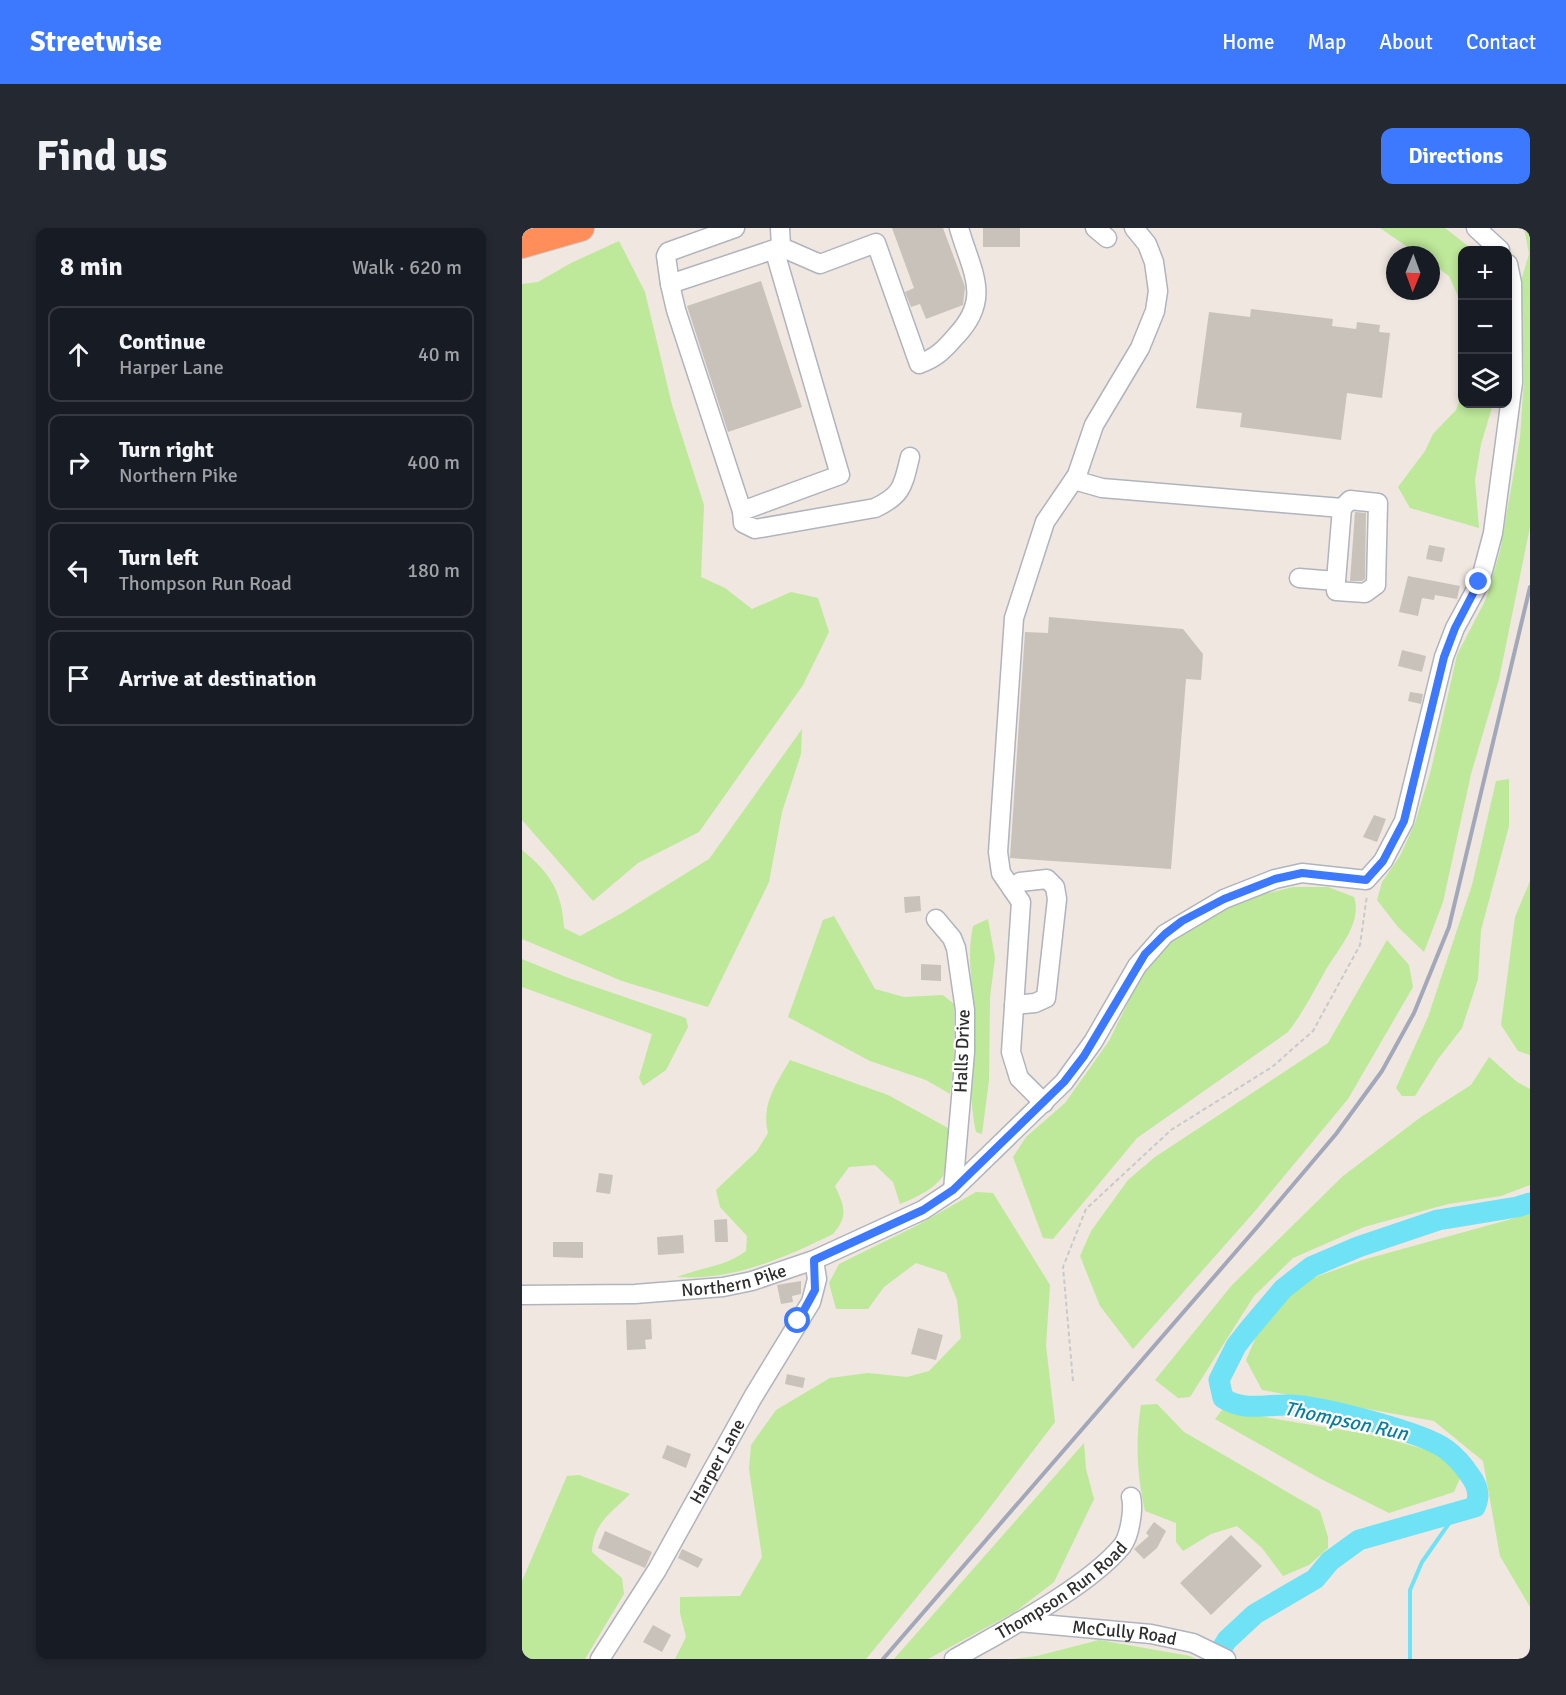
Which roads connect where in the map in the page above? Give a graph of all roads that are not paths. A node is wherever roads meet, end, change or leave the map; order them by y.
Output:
1 (581, 228) edge
2 (735, 228) edge
3 (780, 228) edge
4 (959, 228) edge
5 (1476, 228) edge
6 (1144, 231) edge
7 (522, 245) edge
8 (1496, 246) edge
9 (781, 247) junction
10 (670, 284) junction
11 (1512, 298) edge
12 (910, 457) dead end
13 (1074, 480) junction
14 (1342, 508) junction
15 (742, 511) junction
16 (1299, 578) dead end
17 (1336, 581) junction
18 (1012, 889) junction
19 (936, 919) dead end
20 (1014, 1005) junction
21 (1044, 1103) junction
22 (953, 1190) junction
23 (814, 1260) junction
24 (522, 1295) edge
25 (1131, 1497) dead end
26 (1019, 1622) junction
27 (600, 1659) edge
28 (954, 1659) edge
29 (1226, 1659) edge

1 - 7 highway
2 - 10 street
3 - 9 street
4 - 9 street
5 - 8 street
6 - 13 street
9 - 10 street
9 - 15 street
10 - 15 street
11 - 21 street, Northern Pike
12 - 15 street
13 - 14 street
13 - 18 street
14 - 17 street
14 - 17 street
16 - 17 street
18 - 20 street
18 - 20 street
19 - 22 street, Halls Drive
20 - 21 street
21 - 22 street, Northern Pike
22 - 23 street, Northern Pike
23 - 24 street, Northern Pike
23 - 27 street, Harper Lane
25 - 26 street, Thompson Run Road
26 - 28 street, Thompson Run Road
26 - 29 street, McCully Road

